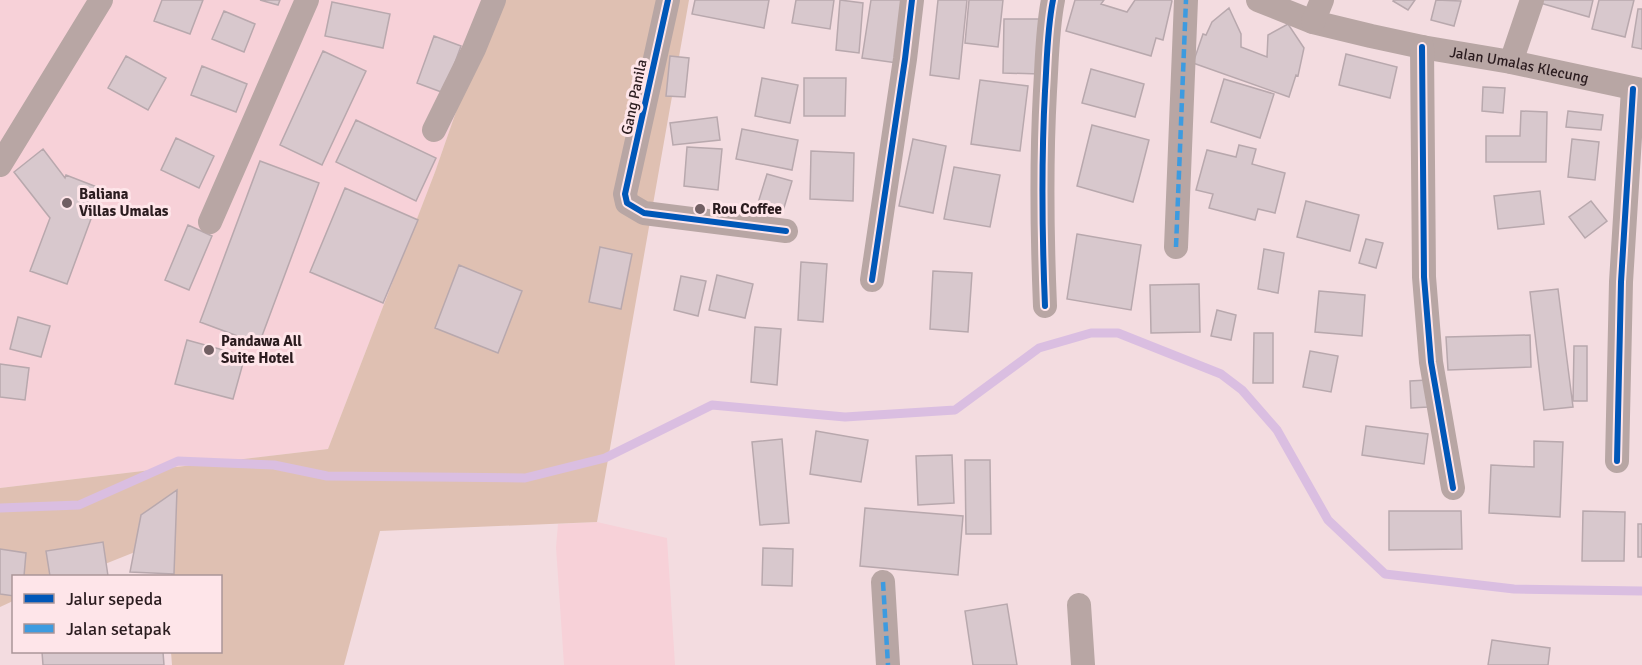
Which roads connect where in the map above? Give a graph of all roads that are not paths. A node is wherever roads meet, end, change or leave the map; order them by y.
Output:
1 (101, 0) edge
2 (307, 0) edge
3 (494, 0) edge
4 (668, 0) edge
5 (912, 0) edge
6 (1053, 0) edge
7 (1186, 0) edge
8 (1258, 0) edge
9 (1532, 0) edge
10 (1318, 11) edge
11 (1422, 46) junction
12 (1511, 62) junction
13 (1637, 90) edge
14 (434, 130) dead end
15 (0, 165) edge
16 (210, 222) dead end
17 (786, 231) dead end
18 (1176, 247) dead end
19 (872, 280) dead end
20 (1045, 306) dead end
21 (1617, 461) dead end
22 (1453, 488) dead end
23 (883, 582) dead end
24 (1079, 605) dead end
25 (888, 665) edge
26 (1083, 665) edge

1 - 15 street
2 - 16 street
3 - 14 street
4 - 17 street, Gang Panila
5 - 19 street
6 - 20 street
7 - 18 street
8 - 10 street, Jalan Umalas Klecung
9 - 12 street
10 - 11 street, Jalan Umalas Klecung
11 - 12 street, Jalan Umalas Klecung
11 - 22 street
12 - 13 street, Jalan Umalas Klecung
13 - 21 street
23 - 25 street
24 - 26 street

